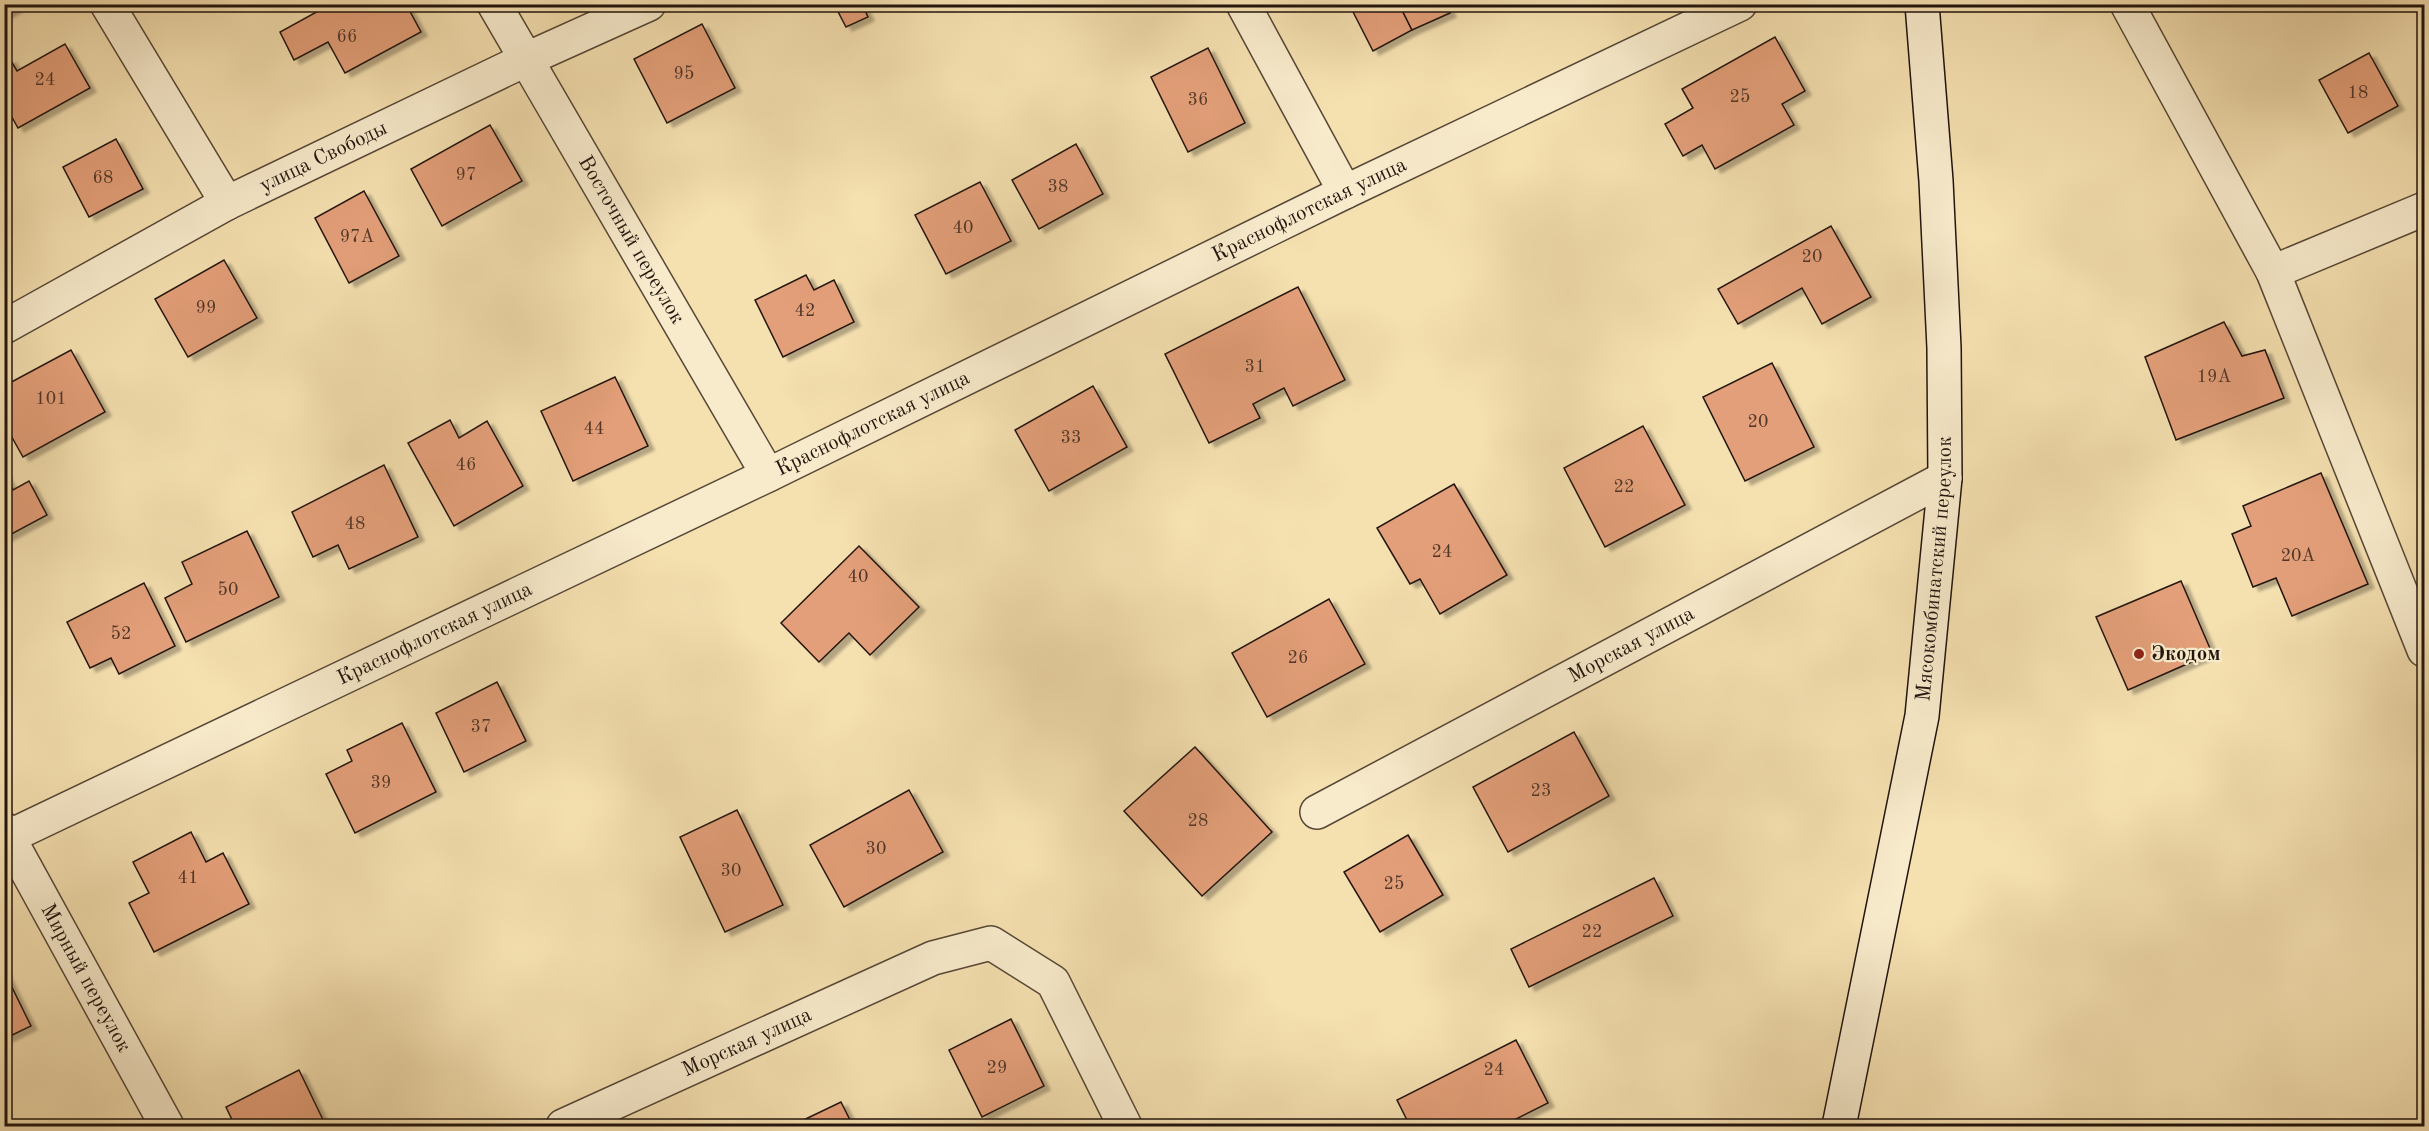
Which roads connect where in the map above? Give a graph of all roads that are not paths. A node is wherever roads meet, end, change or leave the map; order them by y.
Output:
1 (107, 4) edge
2 (494, 4) edge
3 (649, 4) edge
4 (1243, 4) edge
5 (1740, 4) edge
6 (1922, 4) edge
7 (2127, 4) edge
8 (527, 59) junction
9 (1345, 192) junction
10 (227, 203) junction
11 (2424, 209) edge
12 (2273, 272) junction
13 (4, 327) edge
14 (768, 476) junction
15 (1945, 478) junction
16 (2424, 650) edge
17 (1317, 812) dead end
18 (6, 835) edge
19 (167, 1126) edge
20 (563, 1126) edge
21 (1125, 1126) edge
22 (1839, 1126) edge

1 - 10 street
2 - 8 street, Восточный переулок
3 - 8 street, улица Свободы
4 - 9 street
5 - 9 street, Краснофлотская улица
6 - 15 street, Мясокомбинатский переулок
7 - 12 street
8 - 10 street, улица Свободы
8 - 14 street, Восточный переулок
9 - 14 street, Краснофлотская улица
10 - 13 street, улица Свободы
11 - 12 street
12 - 16 street
14 - 18 street, Краснофлотская улица
15 - 17 street, Морская улица
15 - 22 street, Мясокомбинатский переулок
18 - 19 street, Мирный переулок
20 - 21 street, Морская улица

